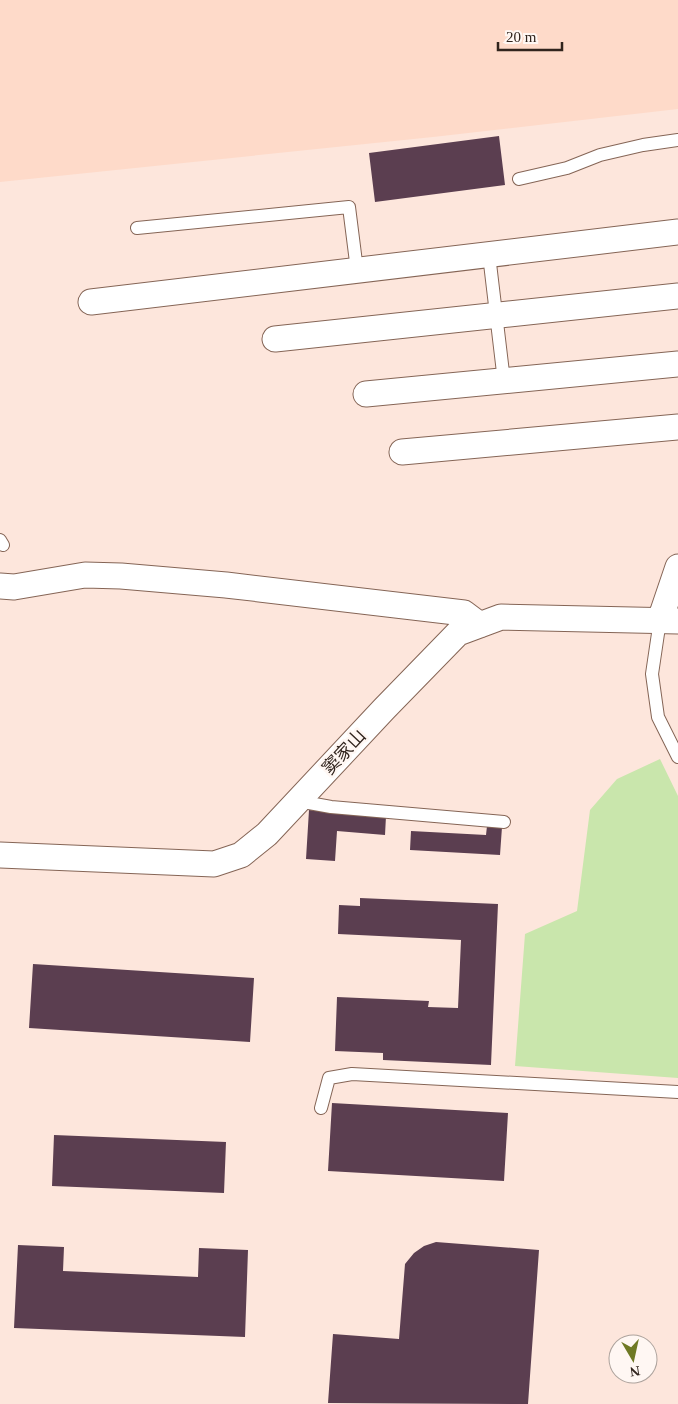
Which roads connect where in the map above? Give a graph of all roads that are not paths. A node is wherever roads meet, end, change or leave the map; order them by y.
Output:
1 (678, 140) edge
2 (519, 179) dead end
3 (137, 228) dead end
4 (678, 232) edge
5 (489, 255) junction
6 (357, 270) junction
7 (678, 296) edge
8 (91, 302) dead end
9 (496, 315) junction
10 (275, 339) dead end
11 (678, 364) edge
12 (504, 381) junction
13 (366, 394) dead end
14 (678, 427) edge
15 (402, 452) dead end
16 (678, 567) edge
17 (0, 586) edge
18 (669, 620) edge
19 (480, 625) junction
20 (678, 757) edge
21 (298, 801) junction
22 (504, 822) dead end
23 (0, 855) edge
24 (678, 1092) edge
25 (321, 1108) dead end

1 - 2 lane
3 - 6 lane
4 - 5 street
5 - 6 street
5 - 9 lane
6 - 8 street
7 - 9 street
9 - 10 street
9 - 12 lane
11 - 12 street
12 - 13 street
14 - 15 street
16 - 18 street
17 - 19 street
18 - 19 street, 窦家山
18 - 20 lane
19 - 21 street, 窦家山
21 - 22 lane
21 - 23 street, 窦家山
24 - 25 lane

